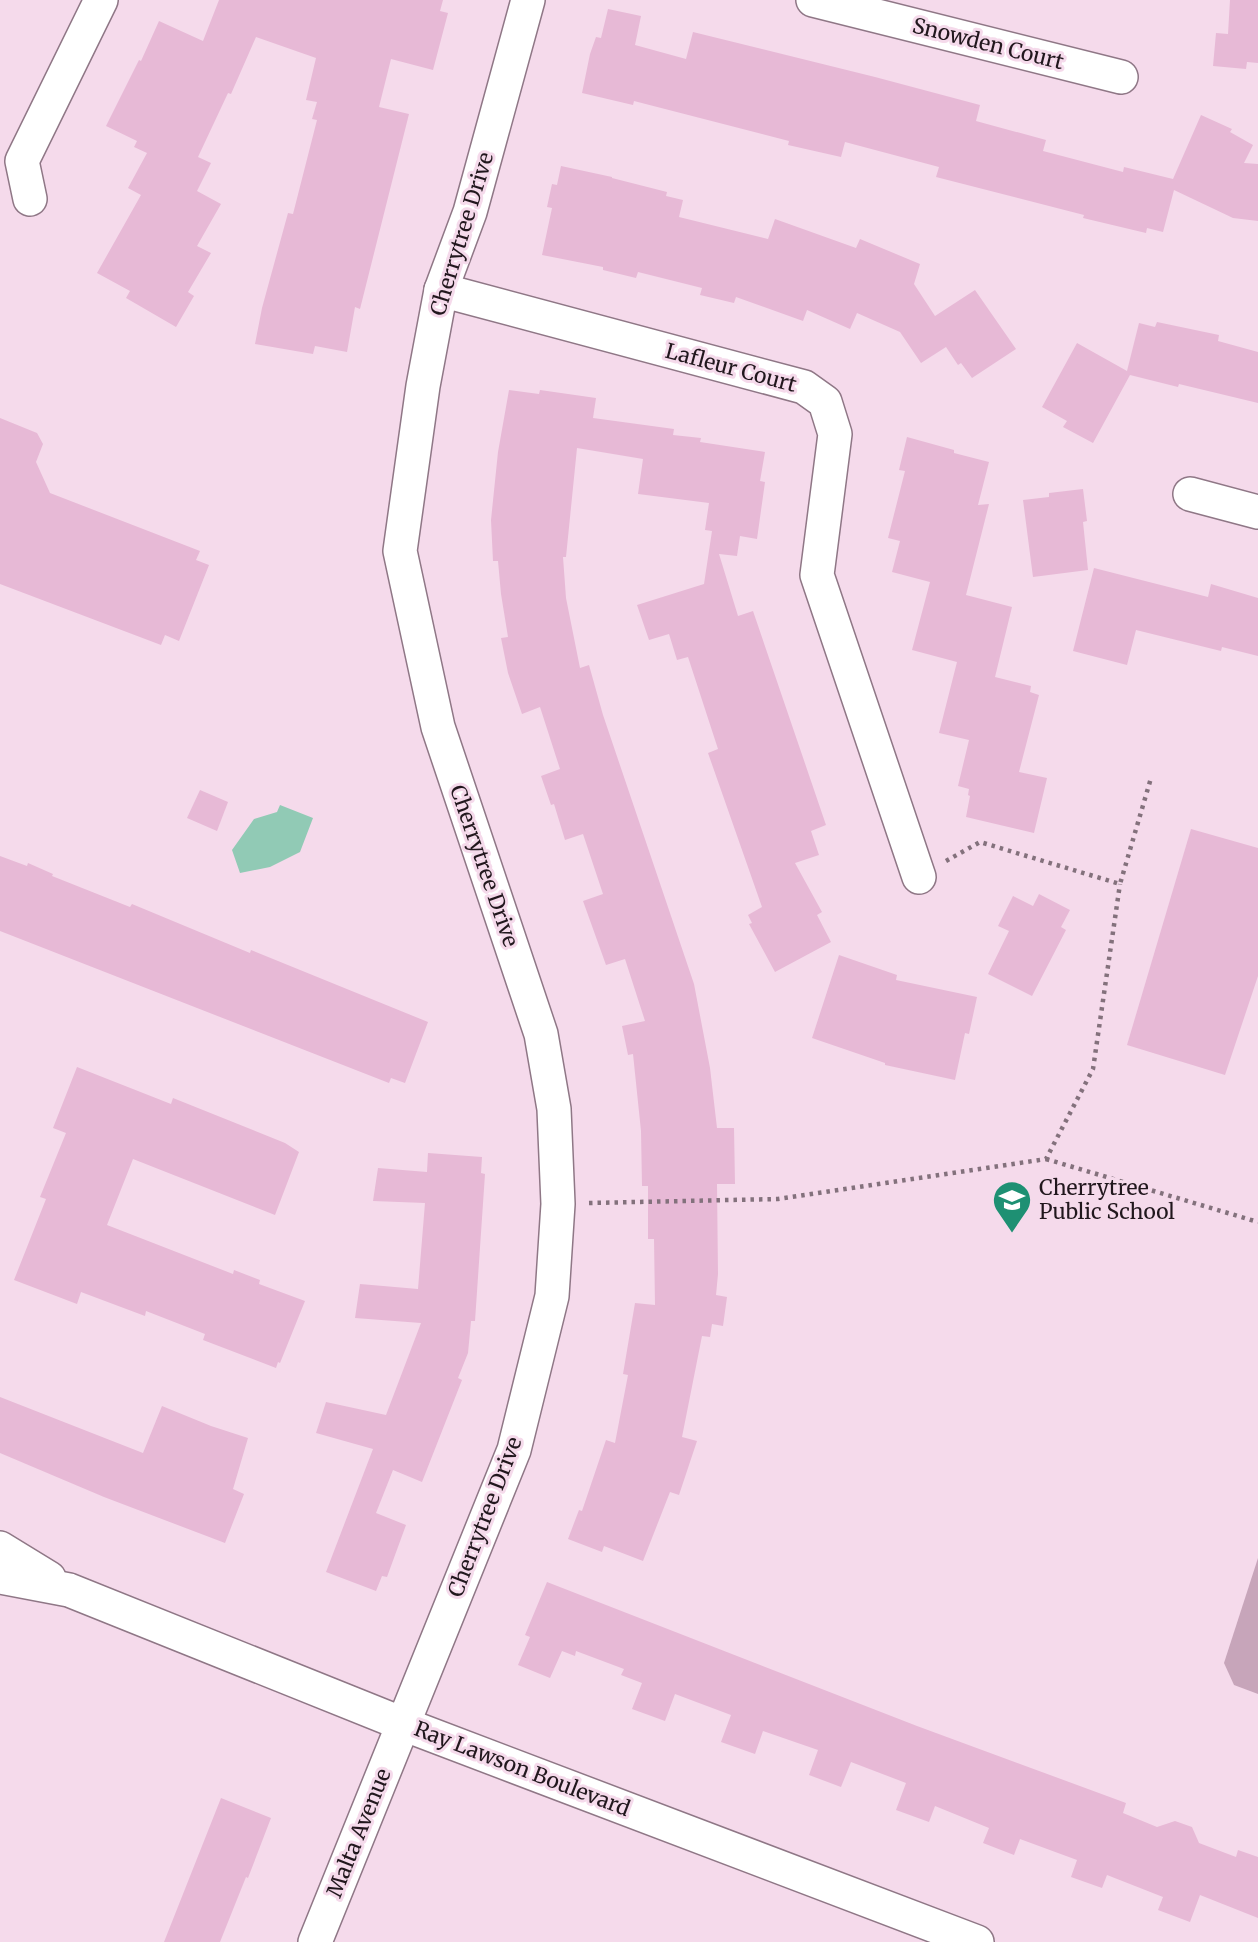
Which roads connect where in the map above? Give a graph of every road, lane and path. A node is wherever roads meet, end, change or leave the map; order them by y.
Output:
1 (100, 0) edge
2 (528, 0) edge
3 (813, 0) edge
4 (1121, 77) dead end
5 (30, 199) dead end
6 (441, 290) junction
7 (1189, 494) dead end
8 (1258, 512) edge
9 (1151, 778) dead end
10 (919, 877) joint
11 (1120, 884) junction
12 (1046, 1159) junction
13 (558, 1203) junction
14 (1258, 1222) edge
15 (0, 1548) edge
16 (0, 1577) edge
17 (69, 1590) junction
18 (403, 1724) junction
19 (315, 1942) edge
20 (977, 1942) edge

1 - 5 street
2 - 6 street, Cherrytree Drive
3 - 4 street, Snowden Court
6 - 10 street, Lafleur Court
6 - 13 street, Cherrytree Drive
7 - 8 street
9 - 11 path
10 - 11 path
11 - 12 path
12 - 13 path
12 - 14 path
13 - 18 street, Cherrytree Drive
15 - 17 street, Ray Lawson Boulevard
16 - 17 street, Ray Lawson Boulevard
17 - 18 street, Ray Lawson Boulevard
18 - 19 street, Malta Avenue
18 - 20 street, Ray Lawson Boulevard

